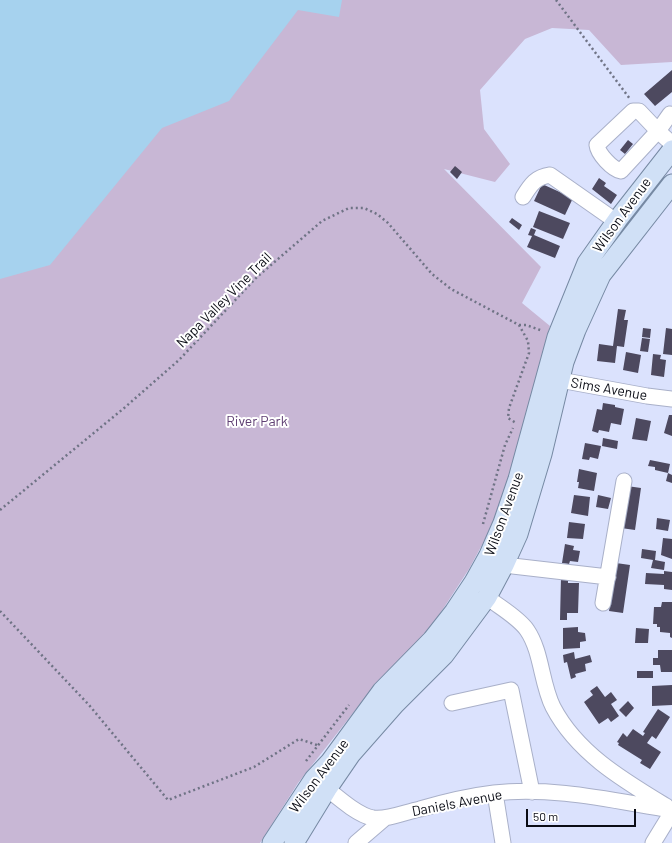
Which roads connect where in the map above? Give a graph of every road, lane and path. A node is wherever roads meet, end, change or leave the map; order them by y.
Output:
1 (556, 0) edge
2 (639, 111) junction
3 (670, 114) dead end
4 (658, 131) junction
5 (672, 144) edge
6 (672, 150) edge
7 (672, 184) edge
8 (523, 196) dead end
9 (618, 219) junction
10 (519, 325) junction
11 (557, 337) junction
12 (553, 379) junction
13 (672, 399) edge
14 (624, 481) dead end
15 (0, 510) edge
16 (482, 526) dead end
17 (504, 565) junction
18 (608, 577) junction
19 (487, 597) junction
20 (603, 603) dead end
21 (0, 611) edge
22 (354, 699) dead end
23 (452, 703) dead end
24 (317, 744) junction
25 (315, 777) junction
26 (532, 792) junction
27 (495, 793) junction
28 (672, 810) edge
29 (385, 818) junction
30 (272, 843) edge
31 (294, 843) edge
32 (356, 843) edge
33 (503, 843) edge
34 (653, 843) edge

1 - 2 path
2 - 4 street
2 - 4 street
3 - 4 street
4 - 5 street
6 - 9 main road, Wilson Avenue
7 - 12 main road, Wilson Avenue
8 - 9 street
9 - 11 main road, Wilson Avenue
10 - 11 path, Napa Valley Vine Trail
10 - 15 path, Napa Valley Vine Trail
10 - 16 path
11 - 12 main road, Wilson Avenue
12 - 13 street, Sims Avenue
12 - 17 main road, Wilson Avenue
12 - 25 main road, Wilson Avenue
14 - 18 street
17 - 18 street
17 - 19 main road, Wilson Avenue
18 - 20 street
19 - 25 main road, Wilson Avenue
19 - 28 street
21 - 24 path
22 - 24 path
23 - 26 street
24 - 25 path
25 - 29 street, Daniels Avenue
25 - 30 main road, Wilson Avenue
25 - 31 main road, Wilson Avenue
26 - 27 street, Daniels Avenue
26 - 28 street, Daniels Avenue
27 - 29 street, Daniels Avenue
27 - 33 street
28 - 34 street
29 - 32 street, Daniels Avenue

